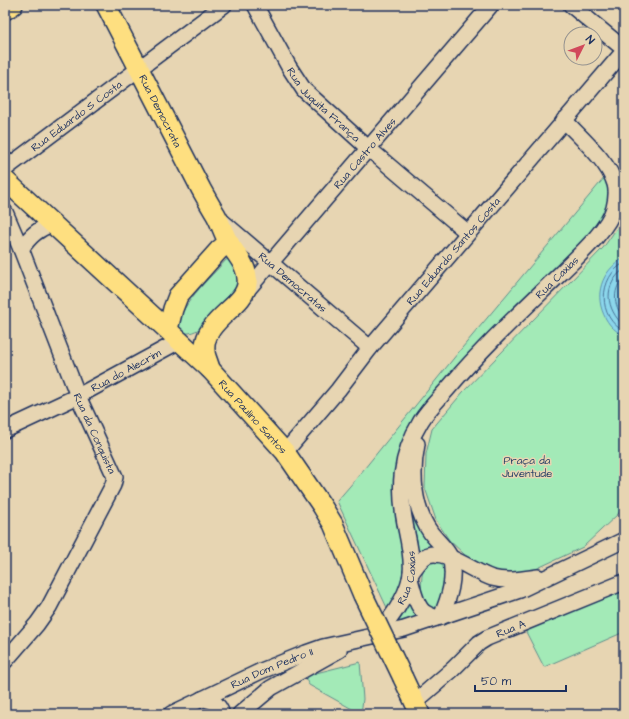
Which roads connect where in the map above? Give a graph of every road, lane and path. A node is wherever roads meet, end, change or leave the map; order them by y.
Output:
1 (13, 5) edge
2 (106, 5) edge
3 (224, 5) edge
4 (255, 5) edge
5 (491, 5) edge
6 (571, 5) edge
7 (5, 10) edge
8 (624, 50) edge
9 (138, 69) junction
10 (564, 120) junction
11 (368, 148) junction
12 (5, 169) edge
13 (5, 180) edge
14 (5, 212) edge
15 (217, 216) junction
16 (52, 224) junction
17 (468, 233) junction
18 (229, 242) junction
19 (21, 248) junction
20 (272, 263) junction
21 (238, 301) junction
22 (220, 317) junction
23 (174, 335) junction
24 (370, 348) junction
25 (210, 369) junction
26 (78, 396) junction
27 (422, 420) junction
28 (5, 430) edge
29 (285, 452) junction
30 (624, 540) edge
31 (450, 558) junction
32 (553, 574) junction
33 (410, 576) junction
34 (624, 582) edge
35 (439, 617) junction
36 (378, 636) junction
37 (360, 640) junction
38 (5, 661) edge
39 (202, 698) junction
40 (417, 708) edge
41 (171, 714) edge
42 (222, 714) edge
43 (240, 714) edge

1 - 7 main road
2 - 9 main road, Rua Democrata
3 - 9 street, Rua Eduardo S Costa
4 - 11 street, Rua Juquita França
5 - 11 street, Rua Castro Alves
6 - 8 street
8 - 10 street, Rua Eduardo Santos Costa
9 - 12 street, Rua Eduardo S Costa
9 - 15 main road, Rua Democrata
10 - 17 street, Rua Eduardo Santos Costa
10 - 27 street, Rua Caxias
11 - 17 street, Rua Juquita França
11 - 20 street, Rua Castro Alves
13 - 16 main road, Rua Paulino Santos
14 - 19 street, Rua da Conquista
15 - 18 main road, Rua Democrata
15 - 20 street, Rua Democratas
16 - 19 street
16 - 23 main road, Rua Paulino Santos
17 - 24 street, Rua Eduardo Santos Costa
18 - 21 main road, Rua Democrata
18 - 23 main road
19 - 26 street, Rua da Conquista
20 - 21 street, Rua Castro Alves
20 - 24 street, Rua Democratas
21 - 22 main road
22 - 23 main road
22 - 25 main road
23 - 25 main road, Rua Paulino Santos
23 - 26 street, Rua do Alecrim
24 - 29 street, Rua Eduardo Santos Costa
25 - 29 main road, Rua Paulino Santos
26 - 28 street, Rua do Alecrim
26 - 38 street, Rua da Conquista
27 - 31 street, Rua Caxias
27 - 33 street, Rua Caxias
29 - 40 main road, Rua Paulino Santos, bridge
30 - 32 street
31 - 32 street
31 - 33 street
31 - 35 street
32 - 35 street, Rua Dom Pedro II
33 - 35 street
33 - 36 street, Rua Caxias
34 - 40 street, Rua A
35 - 36 street, Rua Dom Pedro II
36 - 37 street, Rua Dom Pedro II
37 - 39 street, Rua Dom Pedro II
37 - 43 street
39 - 41 street, Rua Dom Pedro II
39 - 42 street

